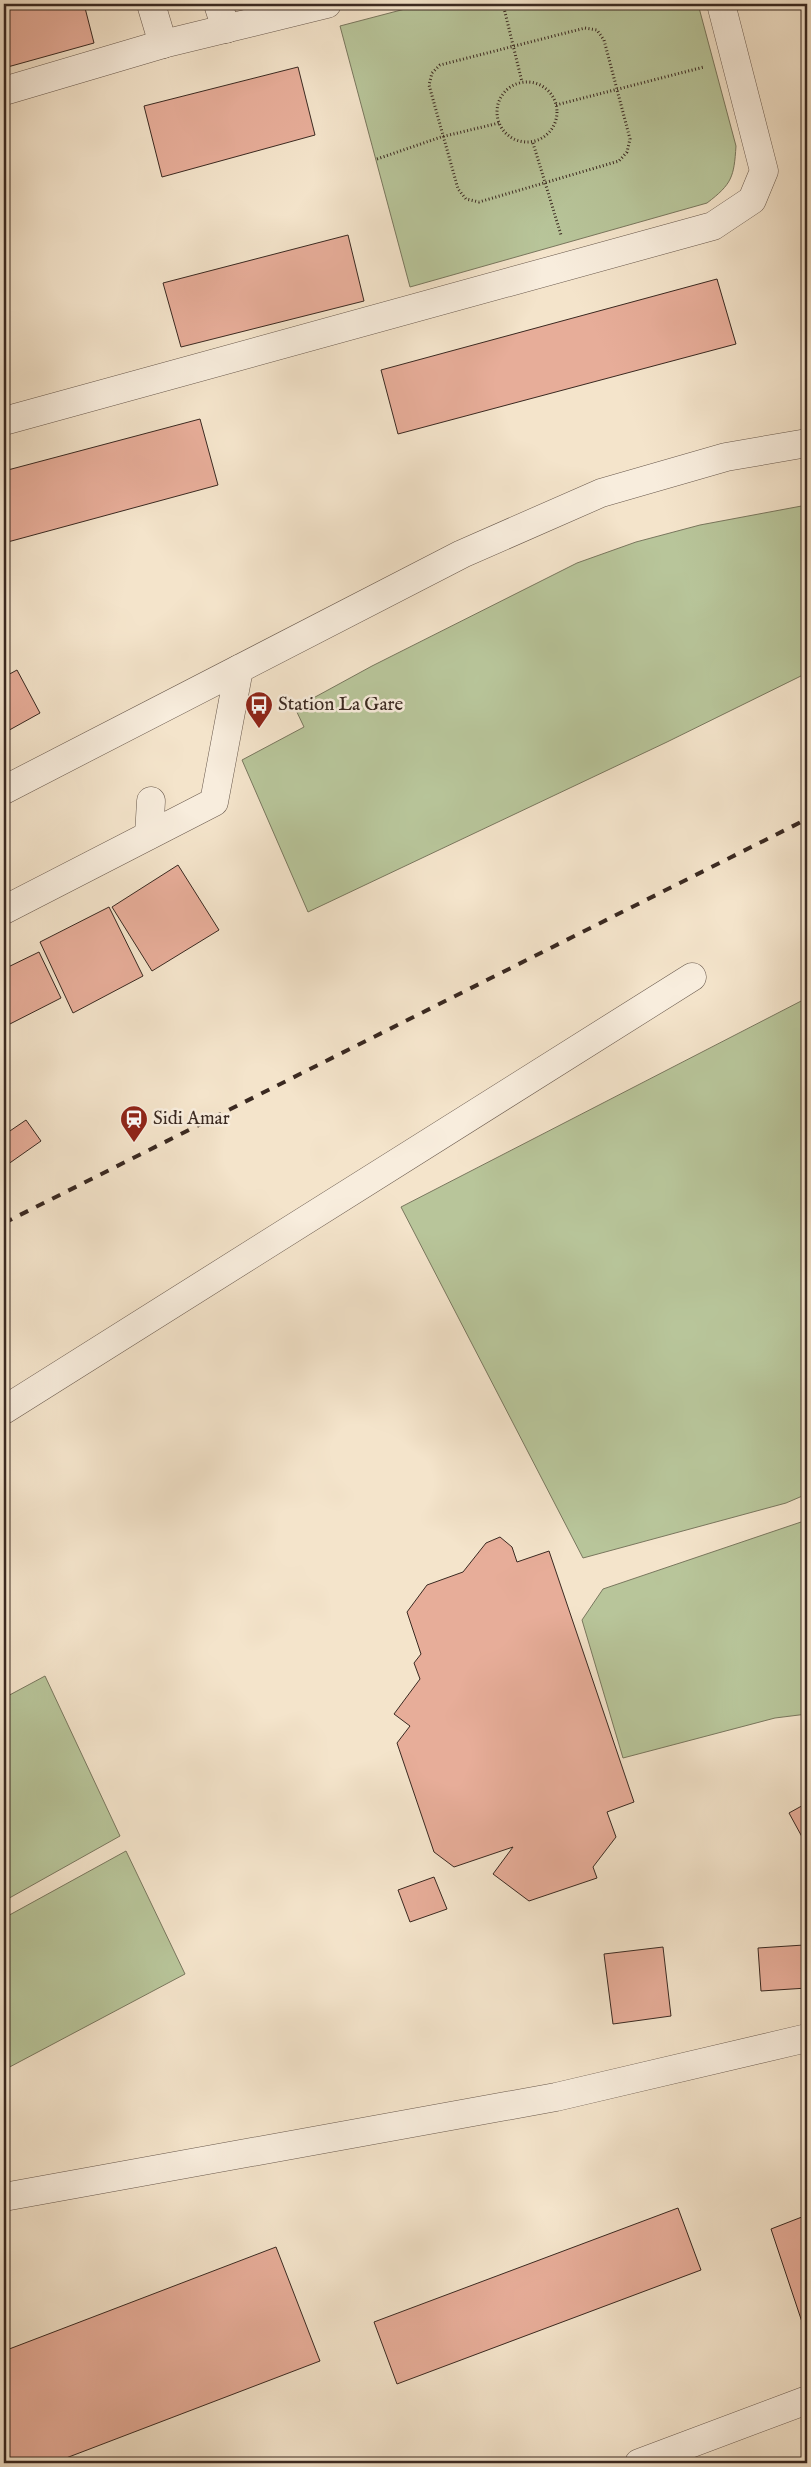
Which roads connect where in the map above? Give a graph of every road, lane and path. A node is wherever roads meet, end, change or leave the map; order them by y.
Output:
1 (151, 4) edge
2 (218, 4) edge
3 (326, 4) edge
4 (503, 4) edge
5 (721, 4) edge
6 (226, 29) junction
7 (163, 44) junction
8 (513, 47) junction
9 (706, 66) dead end
10 (522, 82) junction
11 (4, 91) edge
12 (618, 91) junction
13 (556, 105) junction
14 (499, 123) junction
15 (441, 137) junction
16 (534, 143) junction
17 (377, 159) dead end
18 (546, 182) junction
19 (563, 242) dead end
20 (4, 421) edge
21 (807, 443) edge
22 (239, 669) junction
23 (4, 790) edge
24 (151, 801) dead end
25 (150, 835) junction
26 (4, 910) edge
27 (692, 977) dead end
28 (4, 1410) edge
29 (807, 2038) edge
30 (4, 2197) edge
31 (807, 2400) edge
32 (639, 2463) edge

1 - 7 street
2 - 6 street
3 - 6 street
4 - 8 path
5 - 20 street
6 - 7 street
7 - 11 street
8 - 10 path
8 - 12 path
8 - 15 path
9 - 12 path
10 - 13 path
10 - 14 path
12 - 13 path
12 - 18 path
13 - 16 path
14 - 15 path
14 - 16 path
15 - 17 path
15 - 18 path
16 - 18 path
18 - 19 path
21 - 22 street
22 - 23 street
22 - 25 street
24 - 25 street
25 - 26 street
27 - 28 street
29 - 30 street
31 - 32 street

